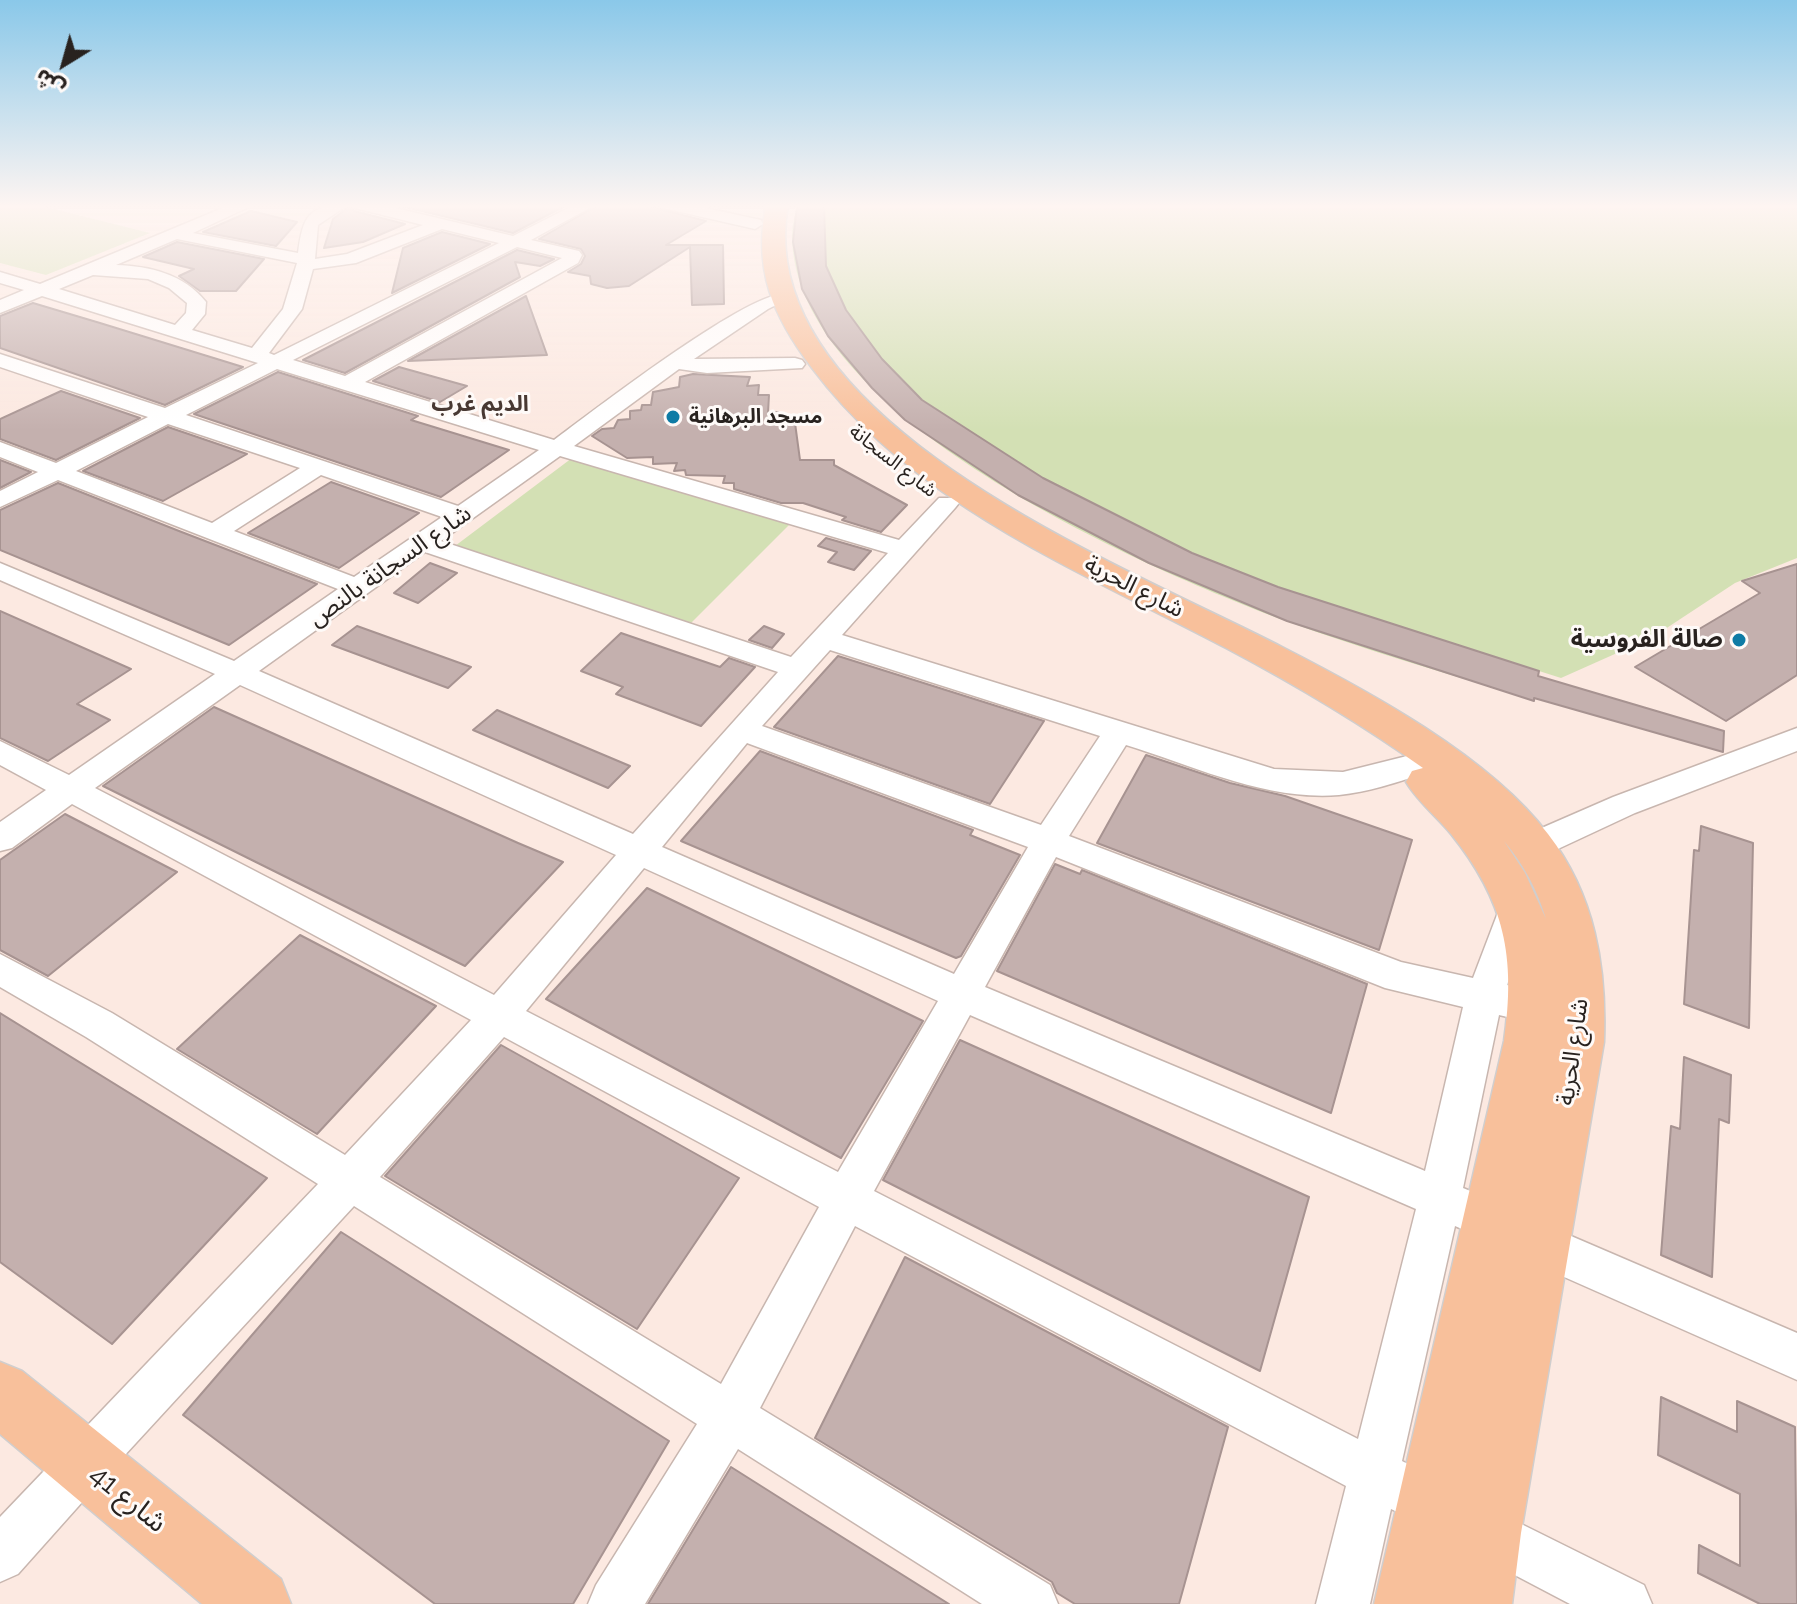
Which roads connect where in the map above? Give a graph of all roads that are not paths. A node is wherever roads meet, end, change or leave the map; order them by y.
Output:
1 (9, 280) edge
2 (67, 280) edge
3 (172, 280) edge
4 (302, 280) edge
5 (442, 280) edge
6 (535, 280) edge
7 (760, 280) edge
8 (771, 280) edge
9 (43, 290) junction
10 (409, 297) junction
11 (771, 302) junction
12 (0, 307) edge
13 (474, 314) junction
14 (179, 332) junction
15 (267, 359) junction
16 (0, 360) edge
17 (676, 362) junction
18 (795, 364) junction
19 (24, 368) junction
20 (0, 379) edge
21 (347, 384) junction
22 (165, 416) junction
23 (557, 448) junction
24 (0, 449) edge
25 (318, 467) junction
26 (57, 472) junction
27 (0, 500) edge
28 (947, 503) junction
29 (461, 515) junction
30 (215, 532) junction
31 (422, 543) junction
32 (1035, 546) junction
33 (903, 549) junction
34 (0, 571) edge
35 (358, 588) junction
36 (825, 639) junction
37 (799, 669) junction
38 (238, 673) junction
39 (741, 730) junction
40 (1118, 733) junction
41 (1797, 739) edge
42 (0, 752) edge
43 (1411, 766) junction
44 (69, 788) junction
45 (0, 839) edge
46 (1048, 841) junction
47 (1533, 846) junction
48 (638, 851) junction
49 (1517, 904) junction
50 (0, 969) edge
51 (961, 994) junction
52 (1484, 998) junction
53 (1533, 1007) junction
54 (499, 1016) junction
55 (1581, 1018) junction
56 (349, 1181) junction
57 (1440, 1198) junction
58 (846, 1199) junction
59 (1492, 1221) junction
60 (1543, 1246) junction
61 (1797, 1357) edge
62 (0, 1393) edge
63 (730, 1416) junction
64 (83, 1463) junction
65 (1373, 1474) junction
66 (1431, 1503) junction
67 (1487, 1533) junction
68 (0, 1556) edge
69 (256, 1604) edge
70 (615, 1604) edge
71 (1031, 1604) edge
72 (1343, 1604) edge
73 (1409, 1604) edge
74 (1477, 1604) edge
75 (1625, 1604) edge

1 - 9 street
2 - 9 street
3 - 14 street
4 - 15 street
5 - 10 street
6 - 13 street
7 - 11 main road, شارع السجانة
8 - 11 main road, شارع السجانة
9 - 12 street
9 - 14 street
10 - 13 street
10 - 15 street
11 - 17 street, شارع السجانة بالنص
11 - 18 main road, شارع السجانة
11 - 32 main road, شارع السجانة
13 - 21 street
14 - 15 street
15 - 21 street
15 - 22 street
16 - 19 street
17 - 18 street
17 - 23 street, شارع السجانة بالنص
18 - 28 main road, شارع السجانة
19 - 20 street
19 - 22 street
21 - 23 street
22 - 25 street
22 - 26 street
23 - 29 street, شارع السجانة بالنص
23 - 33 street
24 - 26 street
25 - 29 street
25 - 30 street
26 - 27 street
26 - 30 street
28 - 32 main road, شارع السجانة
28 - 33 street
29 - 31 street, شارع السجانة بالنص
30 - 35 street
31 - 35 street, شارع السجانة بالنص
31 - 37 street
32 - 43 main road, شارع الحرية
32 - 47 main road, شارع الحرية
33 - 36 street
34 - 38 street
35 - 38 street, شارع السجانة بالنص
36 - 37 street
36 - 40 street
37 - 39 street
38 - 44 street, شارع السجانة بالنص
38 - 48 street
39 - 46 street
39 - 48 street
40 - 43 street
40 - 46 street
41 - 47 street
42 - 44 street
43 - 49 main road, شارع الحرية
44 - 45 street, شارع السجانة بالنص
44 - 54 street
46 - 51 street
46 - 52 street
47 - 55 main road, شارع الحرية
48 - 51 street
48 - 54 street
49 - 52 street
49 - 53 main road, شارع الحرية
50 - 56 street
51 - 57 street
51 - 58 street
52 - 53 street
52 - 57 street
53 - 55 street
53 - 59 main road, شارع الحرية
54 - 56 street
54 - 58 street
55 - 60 main road, شارع الحرية
56 - 63 street
56 - 64 street
57 - 59 street
57 - 65 street
58 - 63 street
58 - 65 street
59 - 66 main road, شارع الحرية
60 - 61 street
60 - 67 main road, شارع الحرية
62 - 64 main road, شارع 41
63 - 70 street
63 - 71 street
64 - 68 street
64 - 69 main road, شارع 41
65 - 66 street
65 - 72 street
66 - 73 main road, شارع الحرية
67 - 74 main road, شارع الحرية
67 - 75 street

